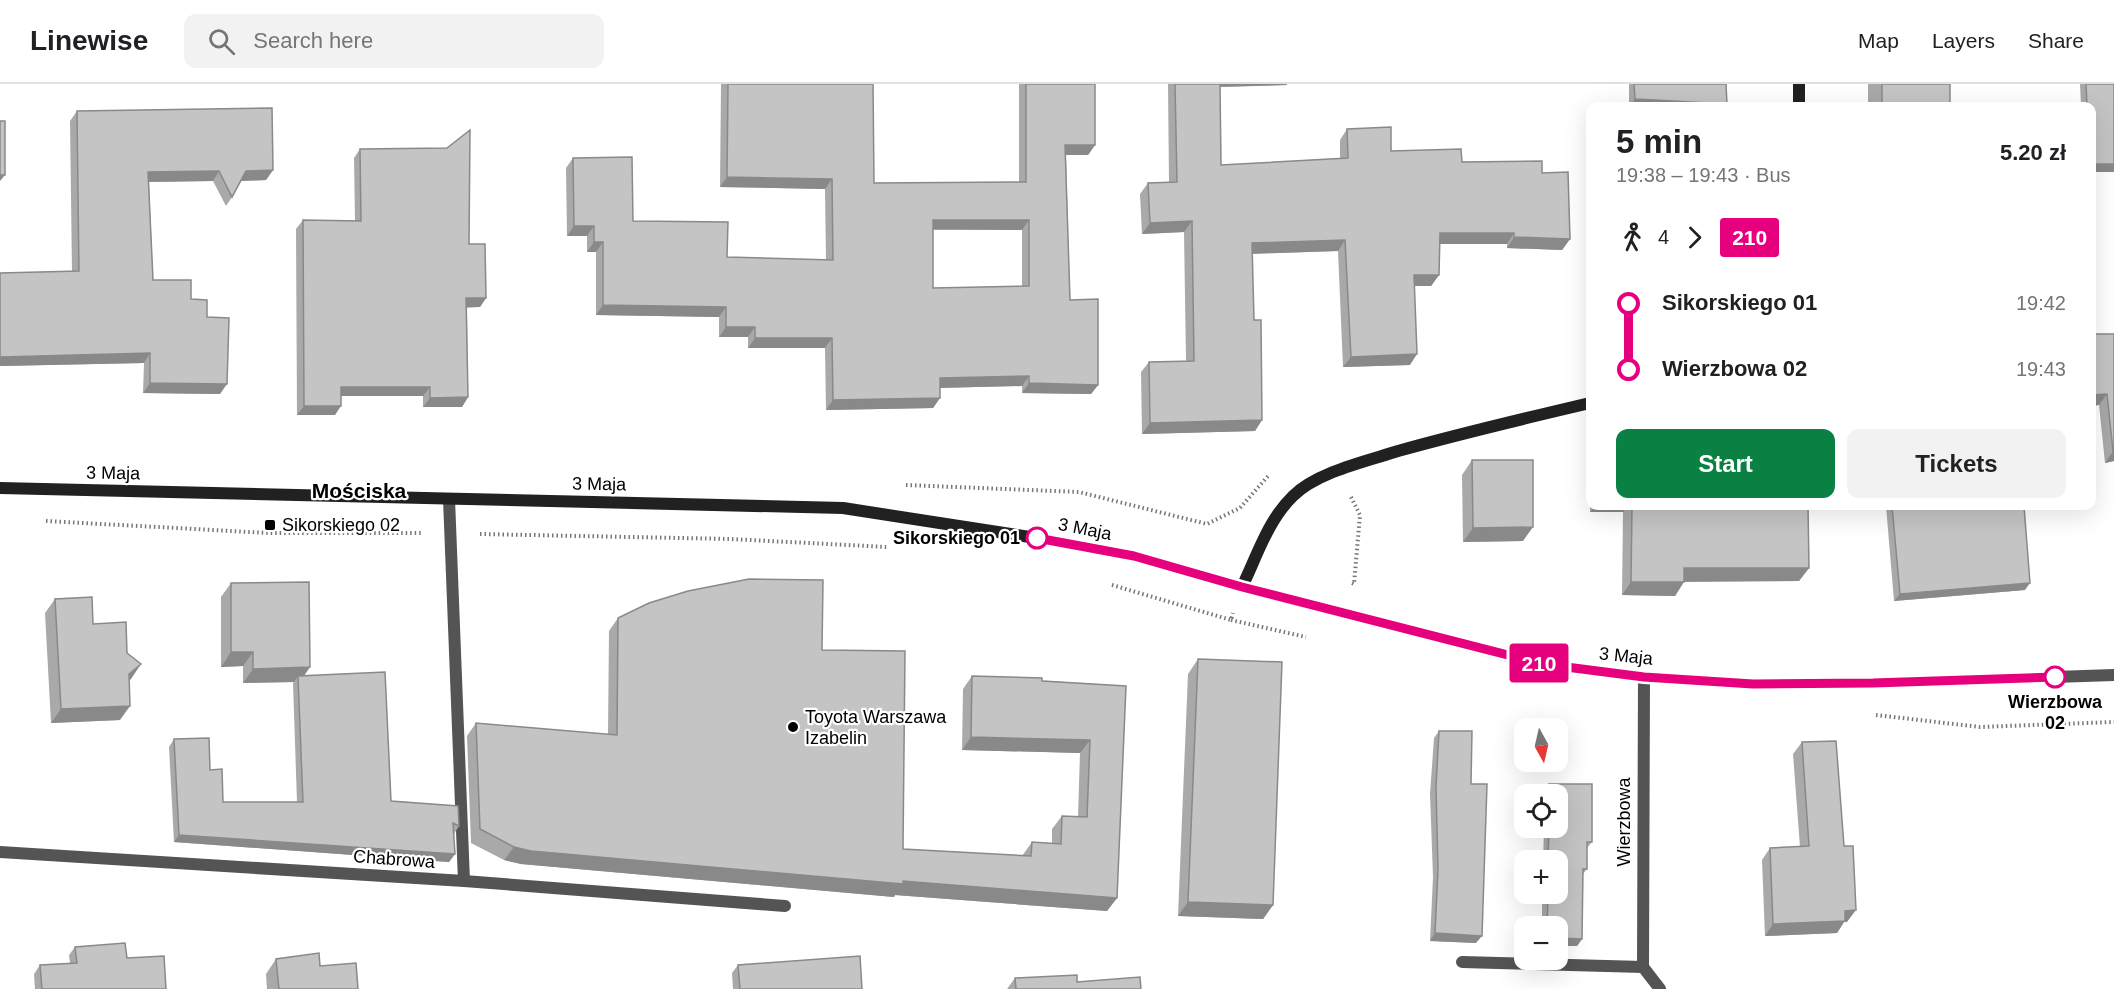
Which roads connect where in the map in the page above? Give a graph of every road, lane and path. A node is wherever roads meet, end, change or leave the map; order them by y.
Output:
1 (1799, 84) edge
2 (1800, 102) edge
3 (1586, 404) edge
4 (0, 489) edge
5 (1347, 491) dead end
6 (449, 499) junction
7 (35, 521) dead end
8 (450, 534) junction
9 (892, 548) dead end
10 (1344, 582) dead end
11 (1108, 583) dead end
12 (1242, 587) junction
13 (2114, 675) edge
14 (1644, 677) junction
15 (1873, 714) dead end
16 (2114, 722) edge
17 (0, 852) edge
18 (464, 881) junction
19 (785, 906) dead end
20 (1462, 962) dead end
21 (1642, 966) junction
22 (1660, 989) edge

1 - 2 main road
3 - 12 main road
4 - 6 main road, 3 Maja
5 - 10 path
6 - 8 street
6 - 12 main road, 3 Maja
7 - 8 path
8 - 9 path
8 - 18 street
11 - 12 path
12 - 14 street, 3 Maja
13 - 14 street, 3 Maja
14 - 21 street, Wierzbowa
15 - 16 path
17 - 18 street, Chabrowa
18 - 19 street, Chabrowa
20 - 21 street
21 - 22 street

